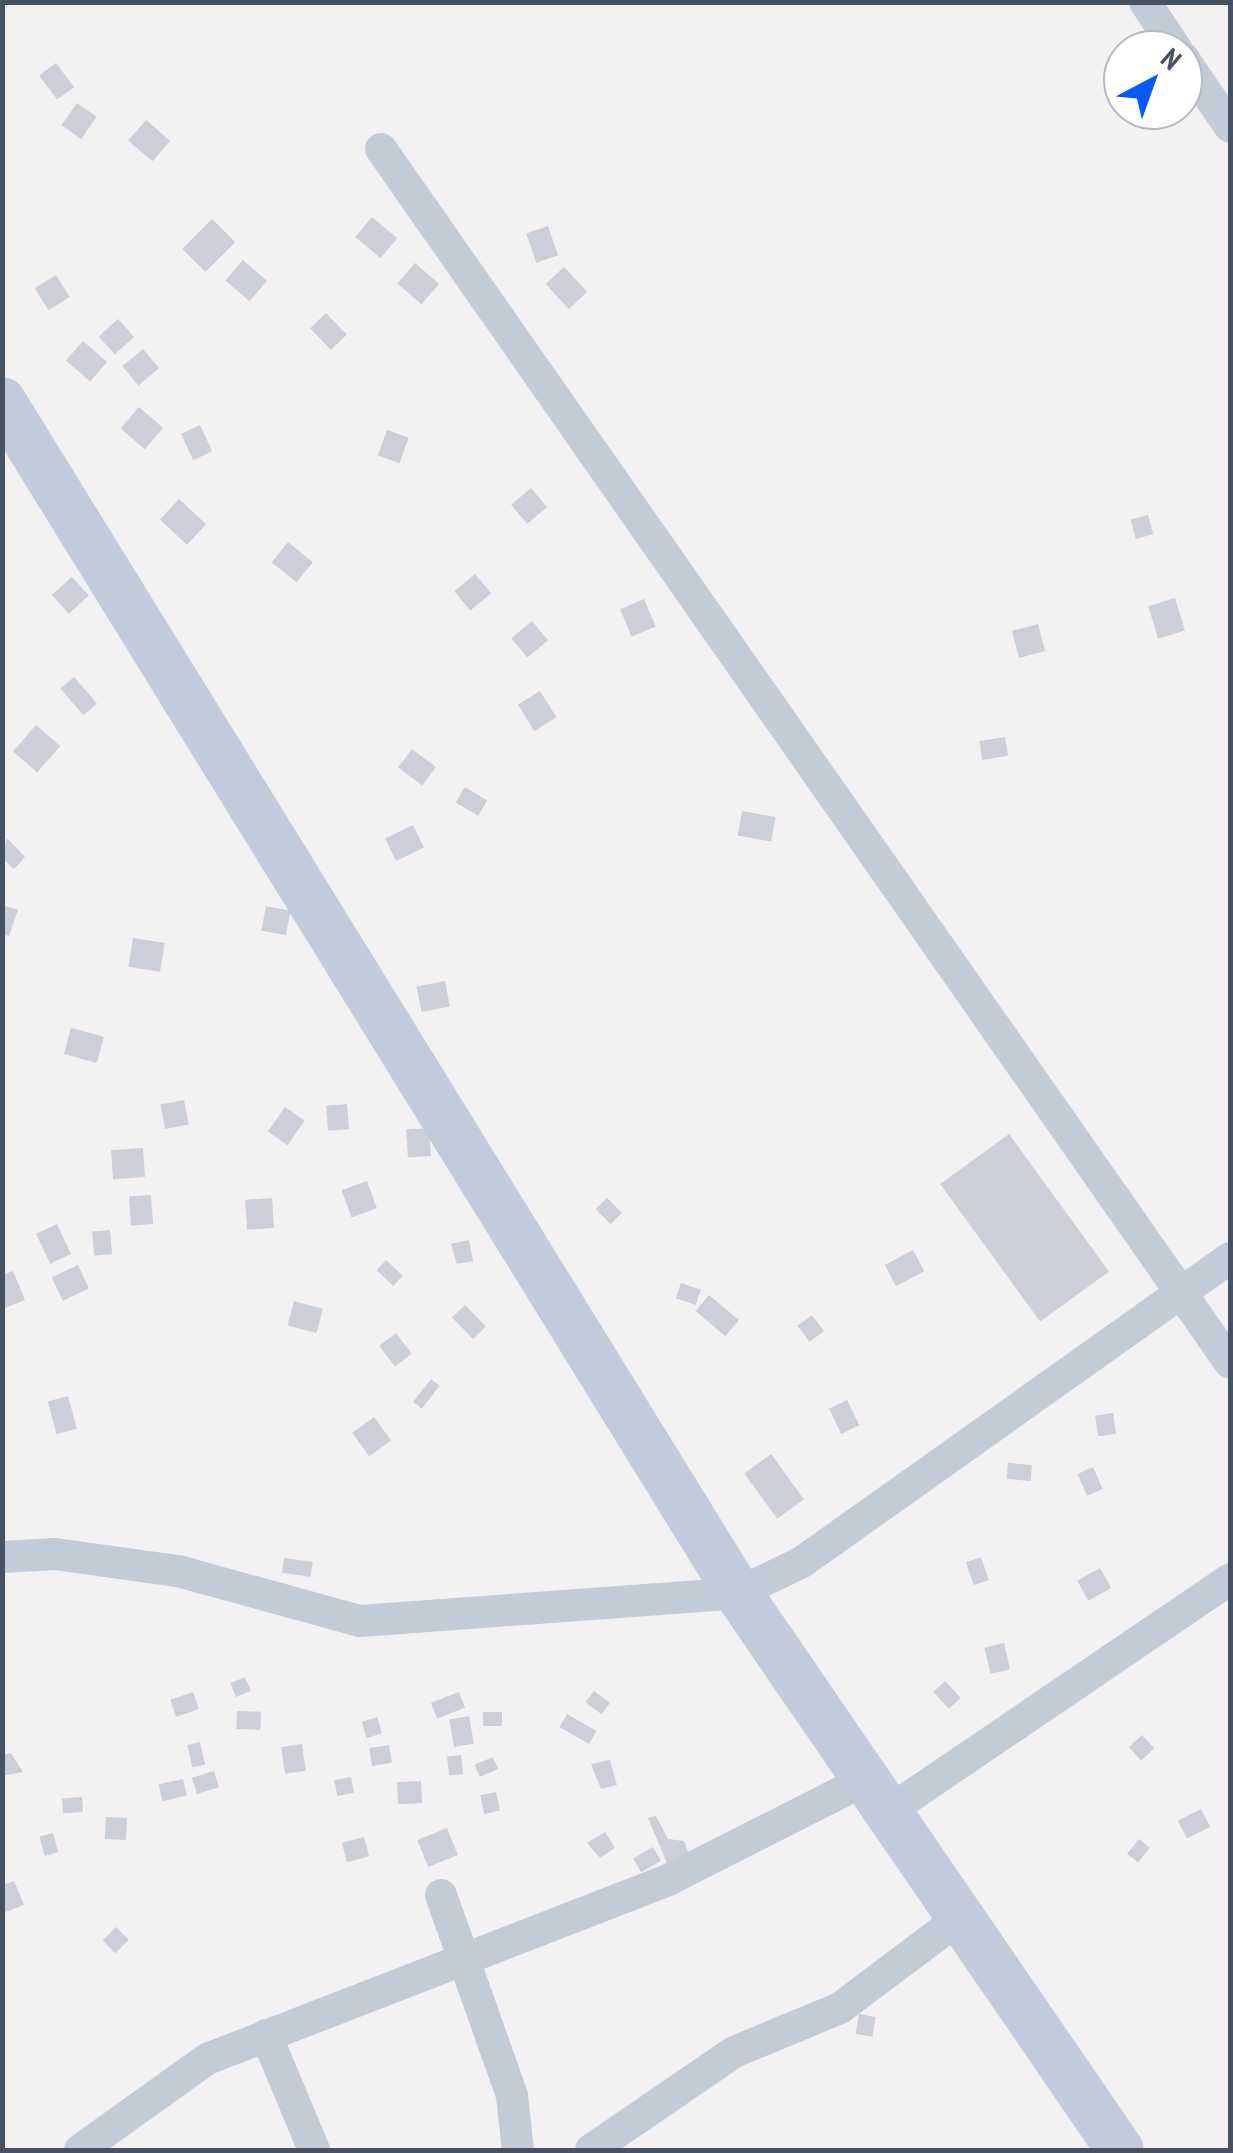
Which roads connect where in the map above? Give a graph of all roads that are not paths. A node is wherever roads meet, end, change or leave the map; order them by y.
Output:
1 (1145, 2) edge
2 (1164, 30) edge
3 (1203, 87) edge
4 (1230, 127) edge
5 (380, 149) dead end
6 (2, 401) edge
7 (1230, 1258) edge
8 (1180, 1293) junction
9 (1230, 1363) edge
10 (2, 1558) edge
11 (1230, 1579) edge
12 (738, 1593) junction
13 (872, 1799) junction
14 (441, 1895) dead end
15 (958, 1920) junction
16 (465, 1966) junction
17 (266, 2035) junction
18 (80, 2150) edge
19 (314, 2150) edge
20 (518, 2150) edge
21 (591, 2150) edge
22 (1120, 2150) edge

1 - 2 street
3 - 4 street
5 - 8 street
6 - 12 street
7 - 8 street
8 - 9 street
8 - 12 street
10 - 12 street
11 - 13 street
12 - 13 street
13 - 15 street
13 - 16 street
14 - 16 street
15 - 21 street
15 - 22 street
16 - 17 street
16 - 20 street
17 - 18 street
17 - 19 street

